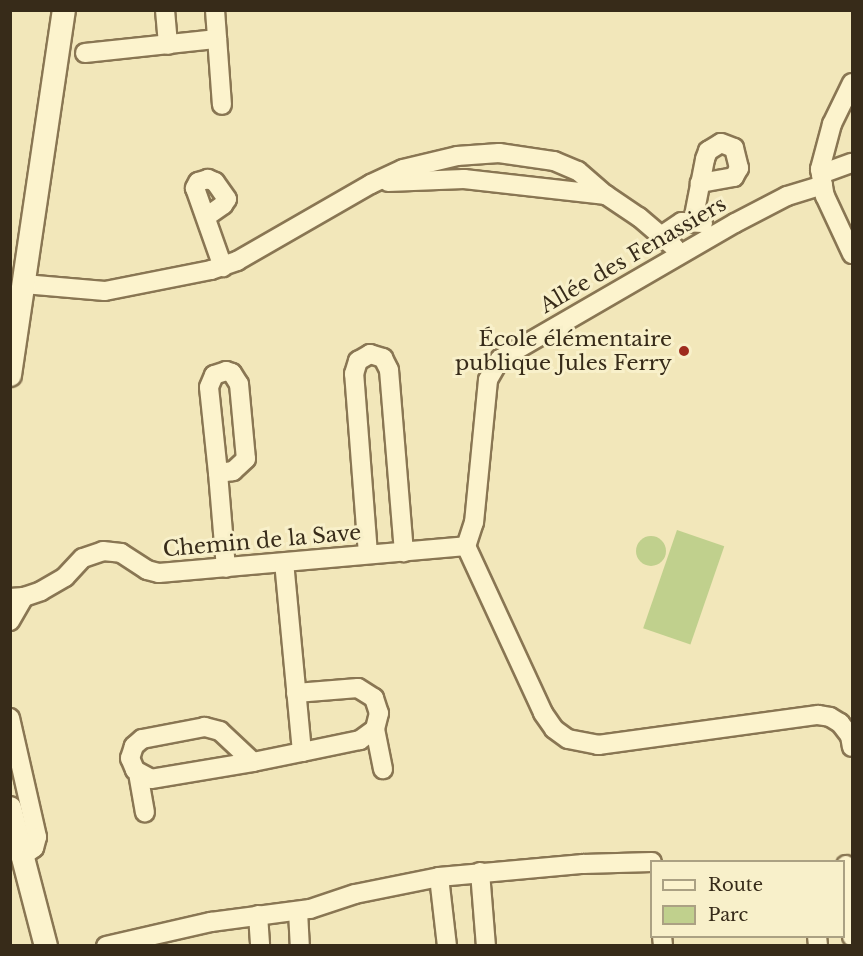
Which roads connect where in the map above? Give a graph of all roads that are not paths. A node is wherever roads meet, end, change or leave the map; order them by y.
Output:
1 (64, 10) edge
2 (165, 10) edge
3 (215, 10) edge
4 (217, 39) junction
5 (168, 45) junction
6 (85, 53) dead end
7 (852, 83) edge
8 (222, 105) dead end
9 (852, 163) edge
10 (822, 180) junction
11 (700, 183) dead end
12 (371, 184) junction
13 (606, 195) junction
14 (206, 217) dead end
15 (693, 221) junction
16 (728, 227) junction
17 (661, 236) junction
18 (679, 254) junction
19 (852, 254) edge
20 (223, 267) junction
21 (24, 284) junction
22 (11, 369) edge
23 (218, 473) junction
24 (466, 546) junction
25 (404, 552) junction
26 (368, 554) junction
27 (284, 563) junction
28 (226, 568) junction
29 (17, 597) edge
30 (10, 621) edge
31 (296, 693) junction
32 (10, 718) edge
33 (375, 729) junction
34 (852, 747) edge
35 (302, 752) junction
36 (253, 762) junction
37 (383, 769) dead end
38 (138, 773) junction
39 (10, 808) edge
40 (145, 812) dead end
41 (21, 857) junction
42 (650, 861) edge
43 (847, 865) edge
44 (480, 872) junction
45 (439, 877) junction
46 (298, 911) junction
47 (258, 915) junction
48 (852, 937) edge
49 (46, 945) edge
50 (106, 945) edge
51 (260, 945) edge
52 (300, 945) edge
53 (447, 945) edge
54 (486, 945) edge

1 - 21 street
2 - 5 street
3 - 4 street
4 - 5 street
4 - 8 street
5 - 6 street
7 - 10 street
9 - 10 street, Allée des Fenassiers
10 - 16 street, Allée des Fenassiers
10 - 19 street
11 - 15 street
12 - 13 street
12 - 13 street
12 - 20 street
13 - 17 street
14 - 20 street
15 - 16 street
15 - 17 street
16 - 18 street, Allée des Fenassiers
17 - 18 street
18 - 24 street, Allée des Fenassiers
20 - 21 street
21 - 22 street
23 - 23 street
23 - 28 street
24 - 25 street, Chemin de la Save
24 - 34 street
25 - 26 street, Chemin de la Save
25 - 26 street
26 - 27 street, Chemin de la Save
27 - 28 street, Chemin de la Save
27 - 31 street
28 - 29 street, Chemin de la Save
29 - 30 street
31 - 33 street
31 - 35 street
32 - 41 street
33 - 35 street
33 - 37 street
35 - 36 street
36 - 38 street
36 - 38 street
38 - 40 street
39 - 41 street
41 - 49 street
42 - 44 street
43 - 48 street
44 - 45 street
44 - 54 street
45 - 46 street
45 - 53 street
46 - 47 street
46 - 52 street
47 - 50 street
47 - 51 street

